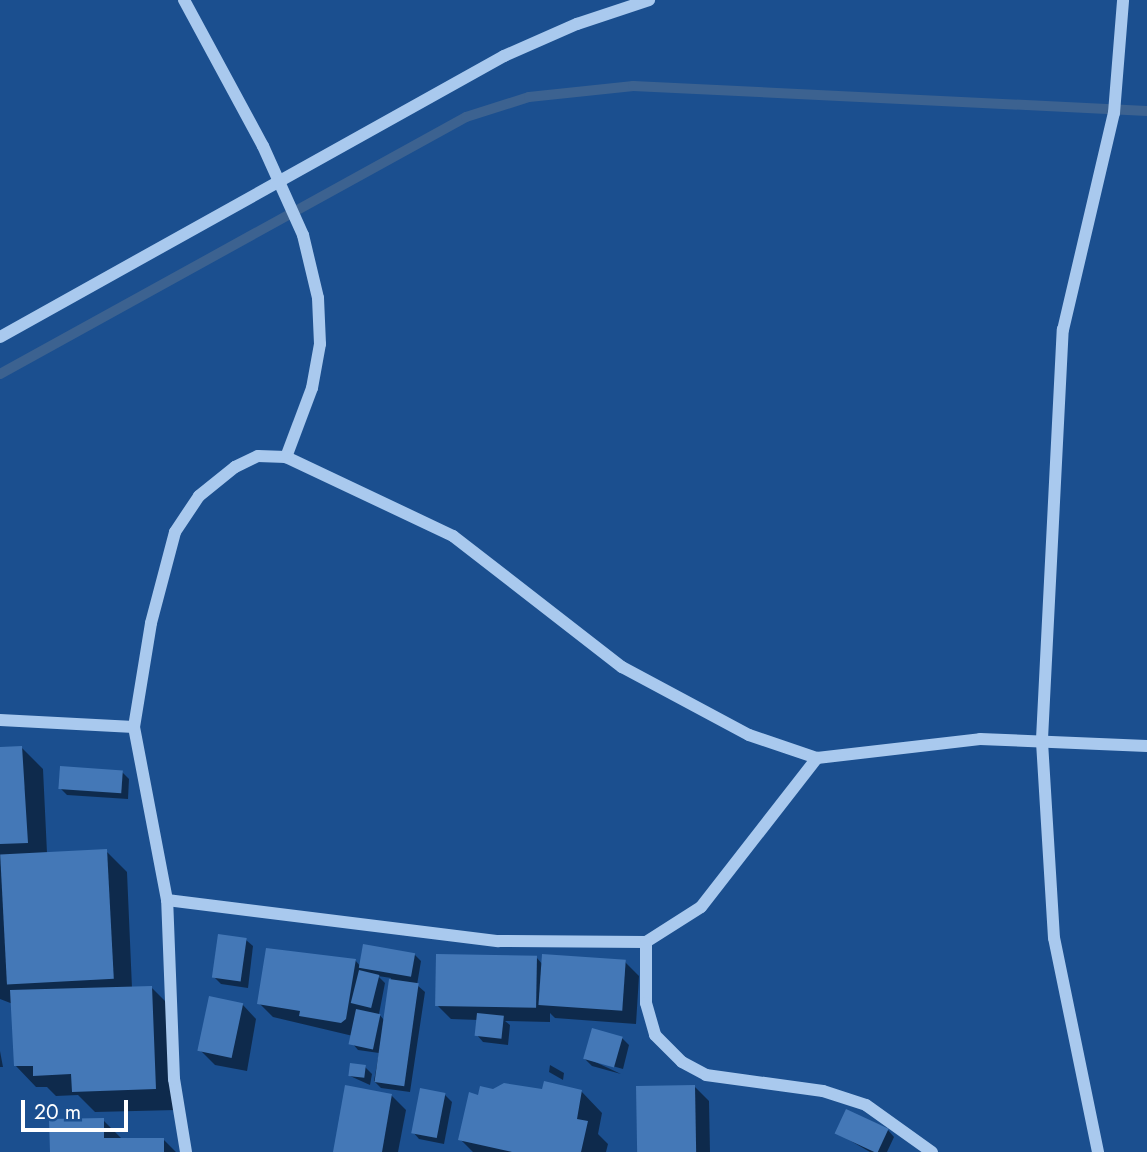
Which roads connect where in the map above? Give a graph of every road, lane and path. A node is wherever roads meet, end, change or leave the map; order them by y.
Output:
1 (184, 0) edge
2 (649, 0) edge
3 (1124, 0) edge
4 (278, 183) junction
5 (0, 337) edge
6 (286, 457) junction
7 (0, 720) edge
8 (134, 727) junction
9 (1042, 739) junction
10 (1147, 746) edge
11 (817, 758) junction
12 (166, 900) junction
13 (646, 942) junction
14 (186, 1152) edge
15 (932, 1152) edge
16 (1098, 1152) edge

1 - 4 street
2 - 4 street
3 - 9 street
4 - 5 street
4 - 6 street
6 - 8 street
6 - 11 street
7 - 8 street
8 - 12 street
9 - 10 street
9 - 11 street
9 - 16 street
11 - 13 street
12 - 13 street
12 - 14 street
13 - 15 street

